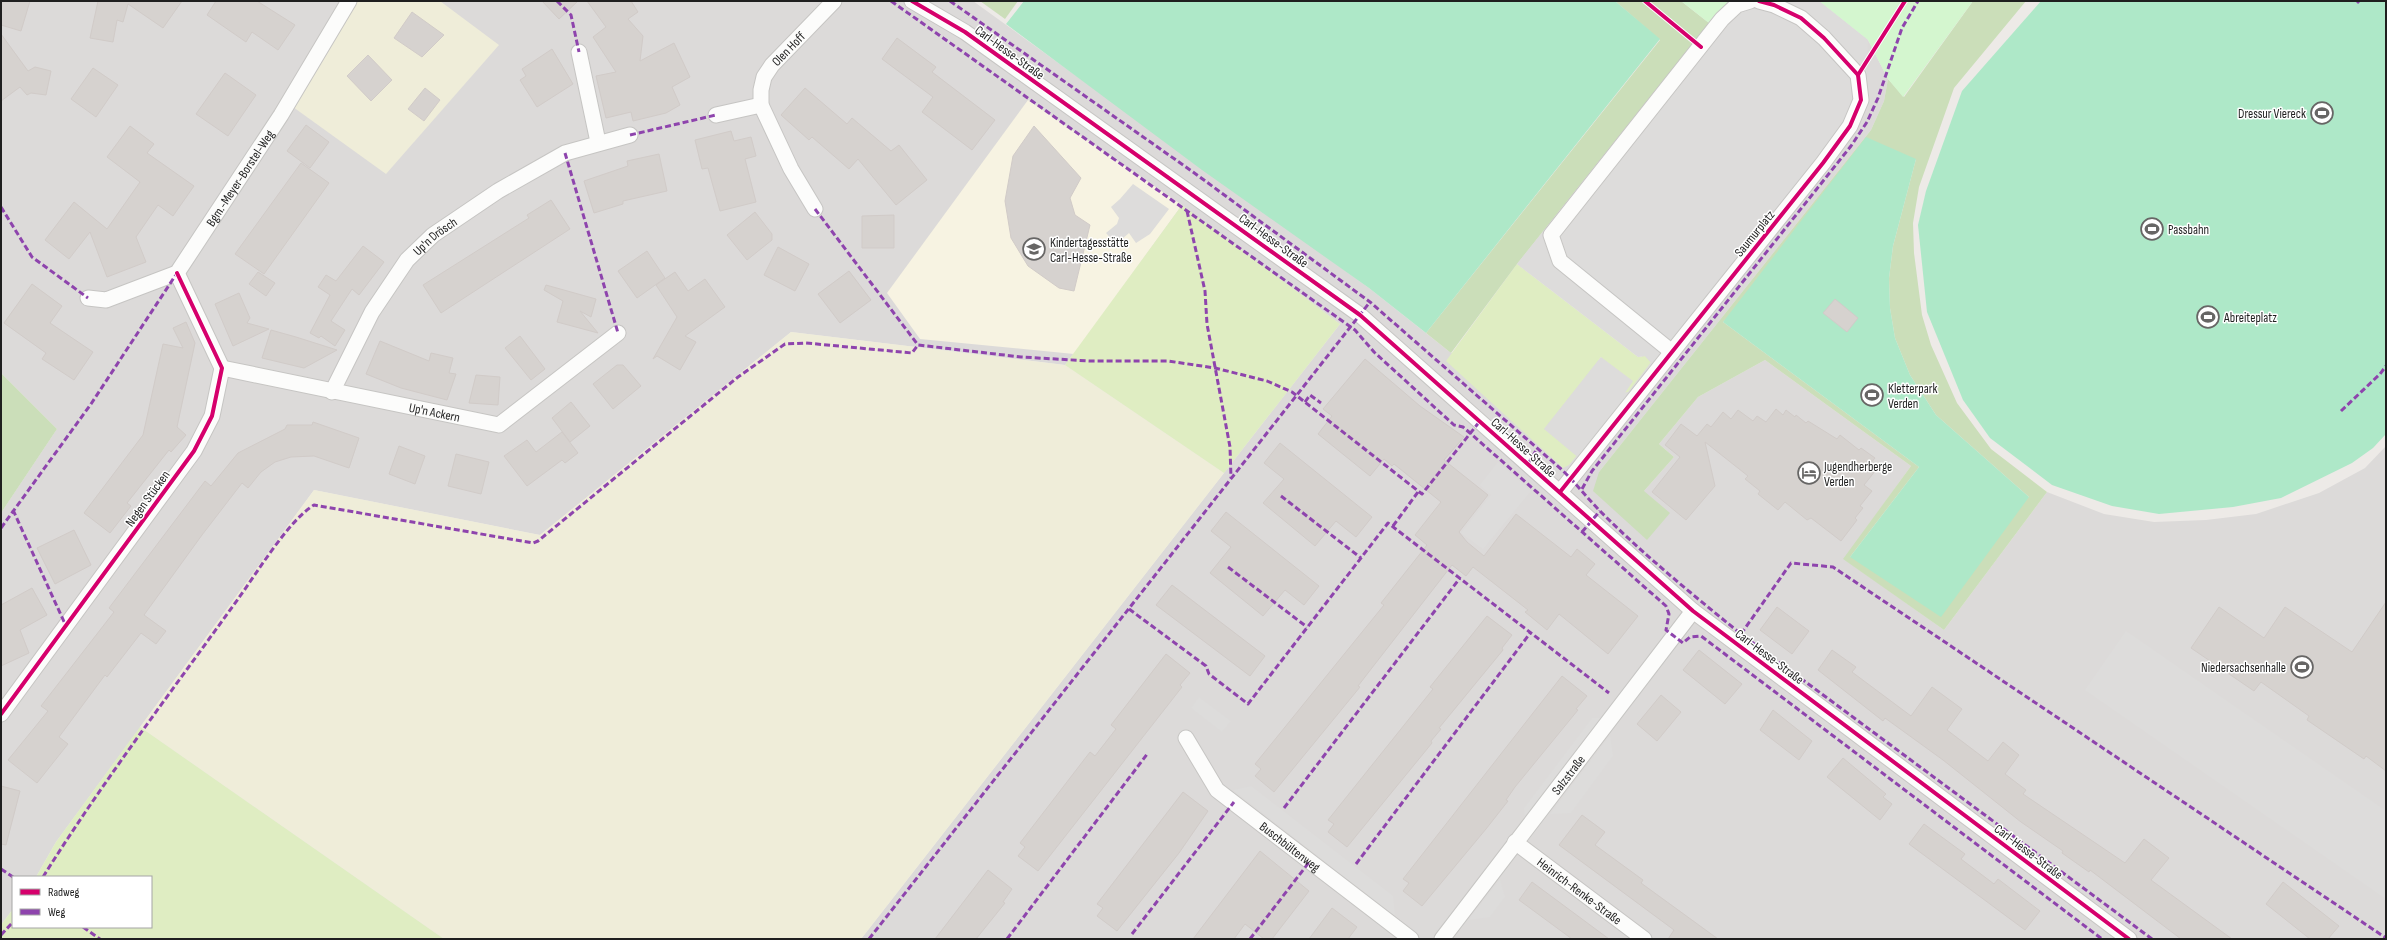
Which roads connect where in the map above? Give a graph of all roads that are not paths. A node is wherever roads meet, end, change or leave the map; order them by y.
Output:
1 (348, 1) edge
2 (834, 1) edge
3 (912, 1) edge
4 (1750, 1) edge
5 (1759, 1) edge
6 (579, 52) dead end
7 (761, 105) junction
8 (716, 115) dead end
9 (630, 135) dead end
10 (598, 142) junction
11 (816, 209) dead end
12 (177, 273) junction
13 (88, 298) dead end
14 (618, 333) dead end
15 (1672, 352) junction
16 (222, 368) junction
17 (332, 392) junction
18 (1560, 492) junction
19 (1693, 611) junction
20 (1, 714) edge
21 (1186, 738) dead end
22 (1515, 842) junction
23 (1411, 939) edge
24 (1442, 939) edge
25 (1644, 939) edge
26 (2130, 939) edge

1 - 12 street, Bgm.-Meyer-Borstel-Weg
2 - 7 street, Olen Hoff
3 - 18 street, Carl-Hesse-Straße
4 - 15 street
5 - 15 street, Saumurplatz
6 - 10 street
7 - 8 street
7 - 11 street
9 - 10 street, Up'n Drösch
10 - 17 street, Up'n Drösch
12 - 13 street
12 - 16 street
14 - 17 street, Up'n Ackern
15 - 18 street, Saumurplatz
16 - 17 street, Up'n Ackern
16 - 20 street, Negen Stücken
18 - 19 street, Carl-Hesse-Straße
19 - 22 street, Salzstraße
19 - 26 street, Carl-Hesse-Straße
21 - 23 street, Buschbültenweg
22 - 24 street, Salzstraße
22 - 25 street, Heinrich-Renke-Straße

